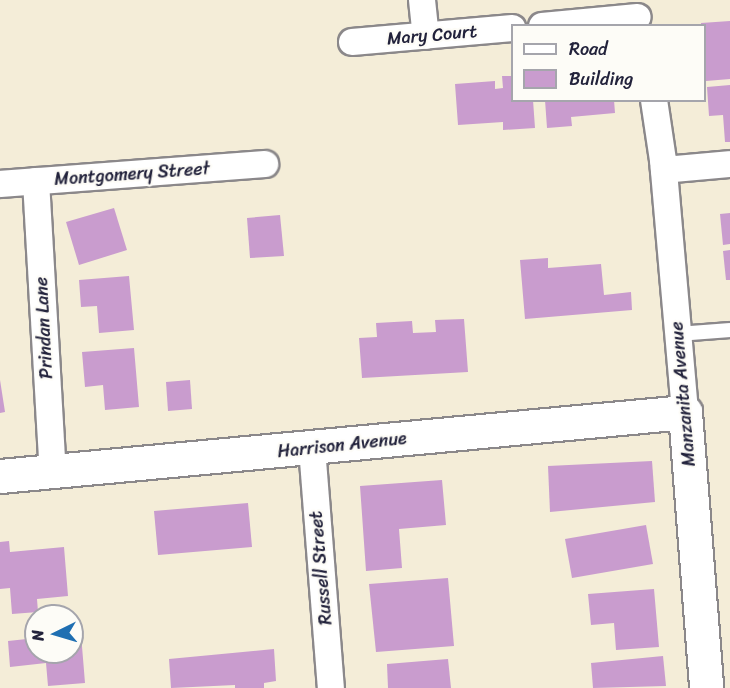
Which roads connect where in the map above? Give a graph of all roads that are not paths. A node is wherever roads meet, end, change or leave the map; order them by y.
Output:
1 (422, 0) edge
2 (638, 14) edge
3 (558, 24) edge
4 (511, 28) edge
5 (426, 36) junction
6 (352, 42) dead end
7 (654, 102) edge
8 (265, 164) dead end
9 (730, 164) edge
10 (664, 170) junction
11 (36, 181) junction
12 (0, 184) edge
13 (730, 330) edge
14 (678, 334) junction
15 (685, 412) junction
16 (312, 448) junction
17 (53, 474) junction
18 (0, 476) edge
19 (331, 688) edge
20 (706, 688) edge

1 - 5 street
2 - 3 street
4 - 5 street, Mary Court
5 - 6 street, Mary Court
7 - 10 street, Manzanita Avenue
8 - 11 street, Montgomery Street
9 - 10 street
10 - 14 street, Manzanita Avenue
11 - 12 street, Montgomery Street
11 - 17 street, Prindan Lane
13 - 14 lane
14 - 15 street, Manzanita Avenue
15 - 16 street, Harrison Avenue
15 - 20 street, Manzanita Avenue
16 - 17 street, Harrison Avenue
16 - 19 street, Russell Street
17 - 18 street, Harrison Avenue

